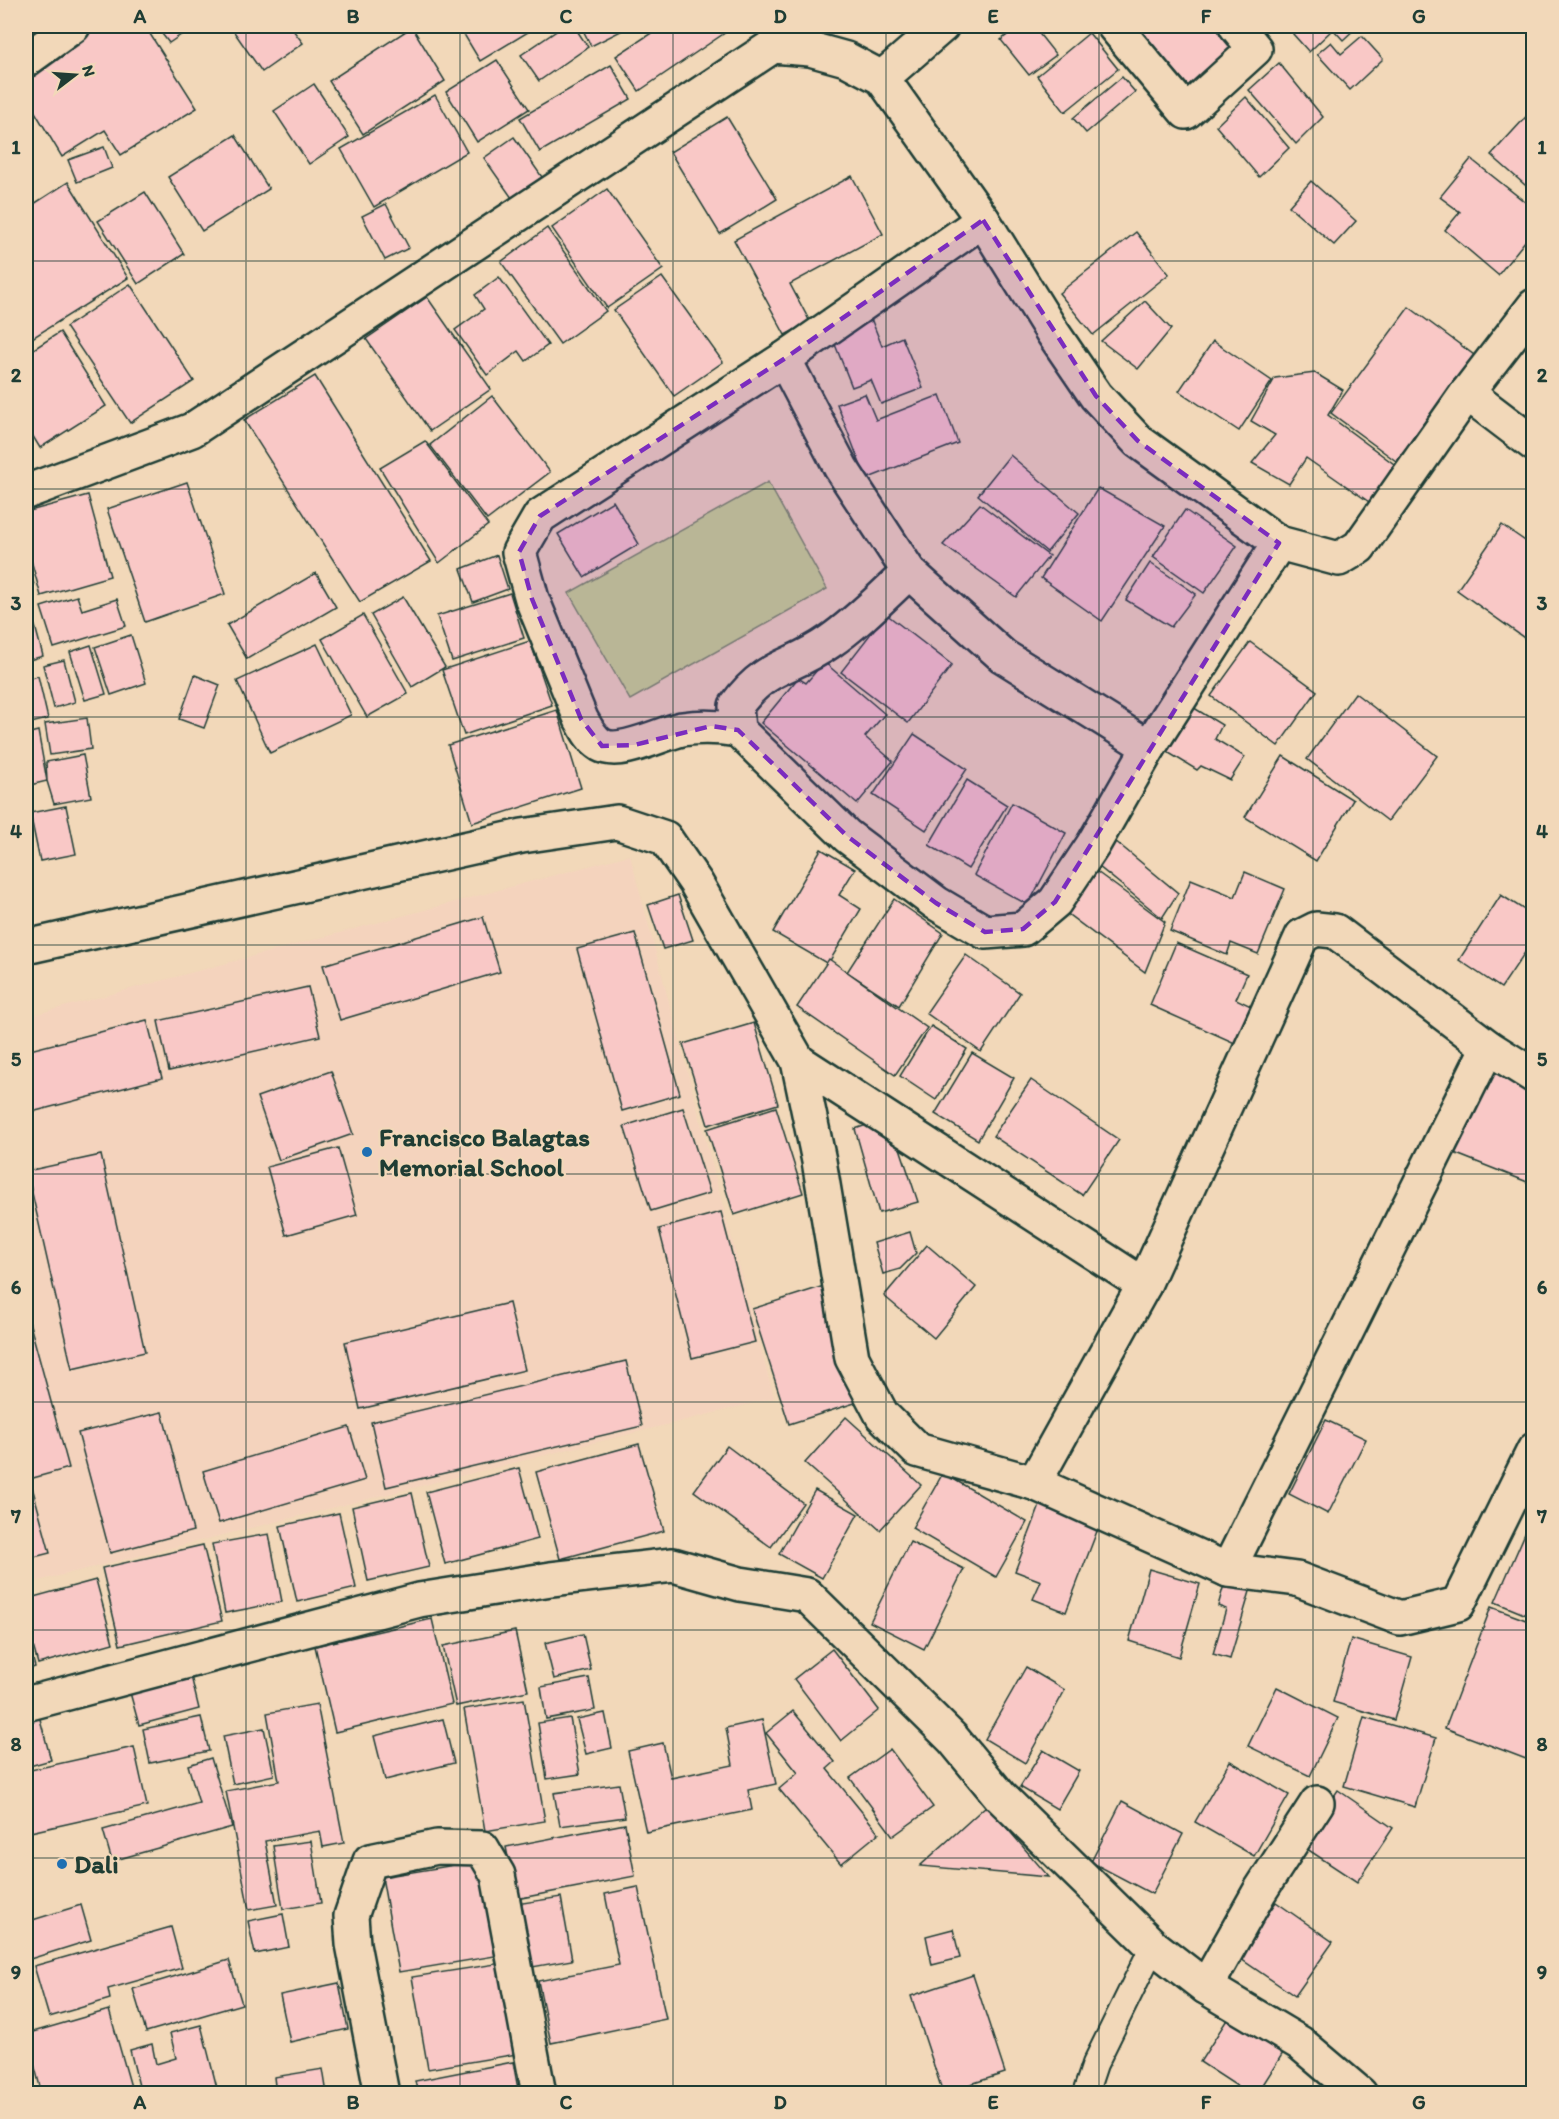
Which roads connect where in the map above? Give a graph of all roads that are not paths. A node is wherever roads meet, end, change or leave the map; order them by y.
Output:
1 (73, 26) edge
2 (942, 26) edge
3 (1114, 26) edge
4 (1236, 26) edge
5 (26, 60) edge
6 (882, 78) junction
7 (983, 220) junction
8 (1533, 306) edge
9 (784, 359) junction
10 (1467, 393) junction
11 (1533, 444) edge
12 (26, 492) edge
13 (1279, 543) junction
14 (909, 572) junction
15 (738, 730) junction
16 (1149, 747) junction
17 (26, 947) edge
18 (1488, 1047) junction
19 (798, 1060) junction
20 (1533, 1076) edge
21 (1144, 1286) junction
22 (1533, 1450) edge
23 (1034, 1483) junction
24 (1228, 1570) junction
25 (26, 1704) edge
26 (1317, 1803) dead end
27 (1153, 1946) junction
28 (1206, 1987) junction
29 (382, 2094) edge
30 (539, 2094) edge
31 (1085, 2094) edge
32 (1360, 2094) edge

1 - 5 street
2 - 6 street
3 - 4 street
6 - 7 street
6 - 12 street
7 - 9 street
7 - 13 street
8 - 10 street
9 - 14 street
9 - 15 street
10 - 11 street
10 - 13 street
13 - 16 street
14 - 15 street
14 - 16 street
15 - 16 street
17 - 19 street
18 - 20 street
18 - 21 street
18 - 24 street
19 - 21 street
19 - 23 street
21 - 23 street
22 - 24 street
23 - 24 street
25 - 27 street
26 - 28 street
27 - 28 street
27 - 31 lane
28 - 32 street
29 - 30 street

